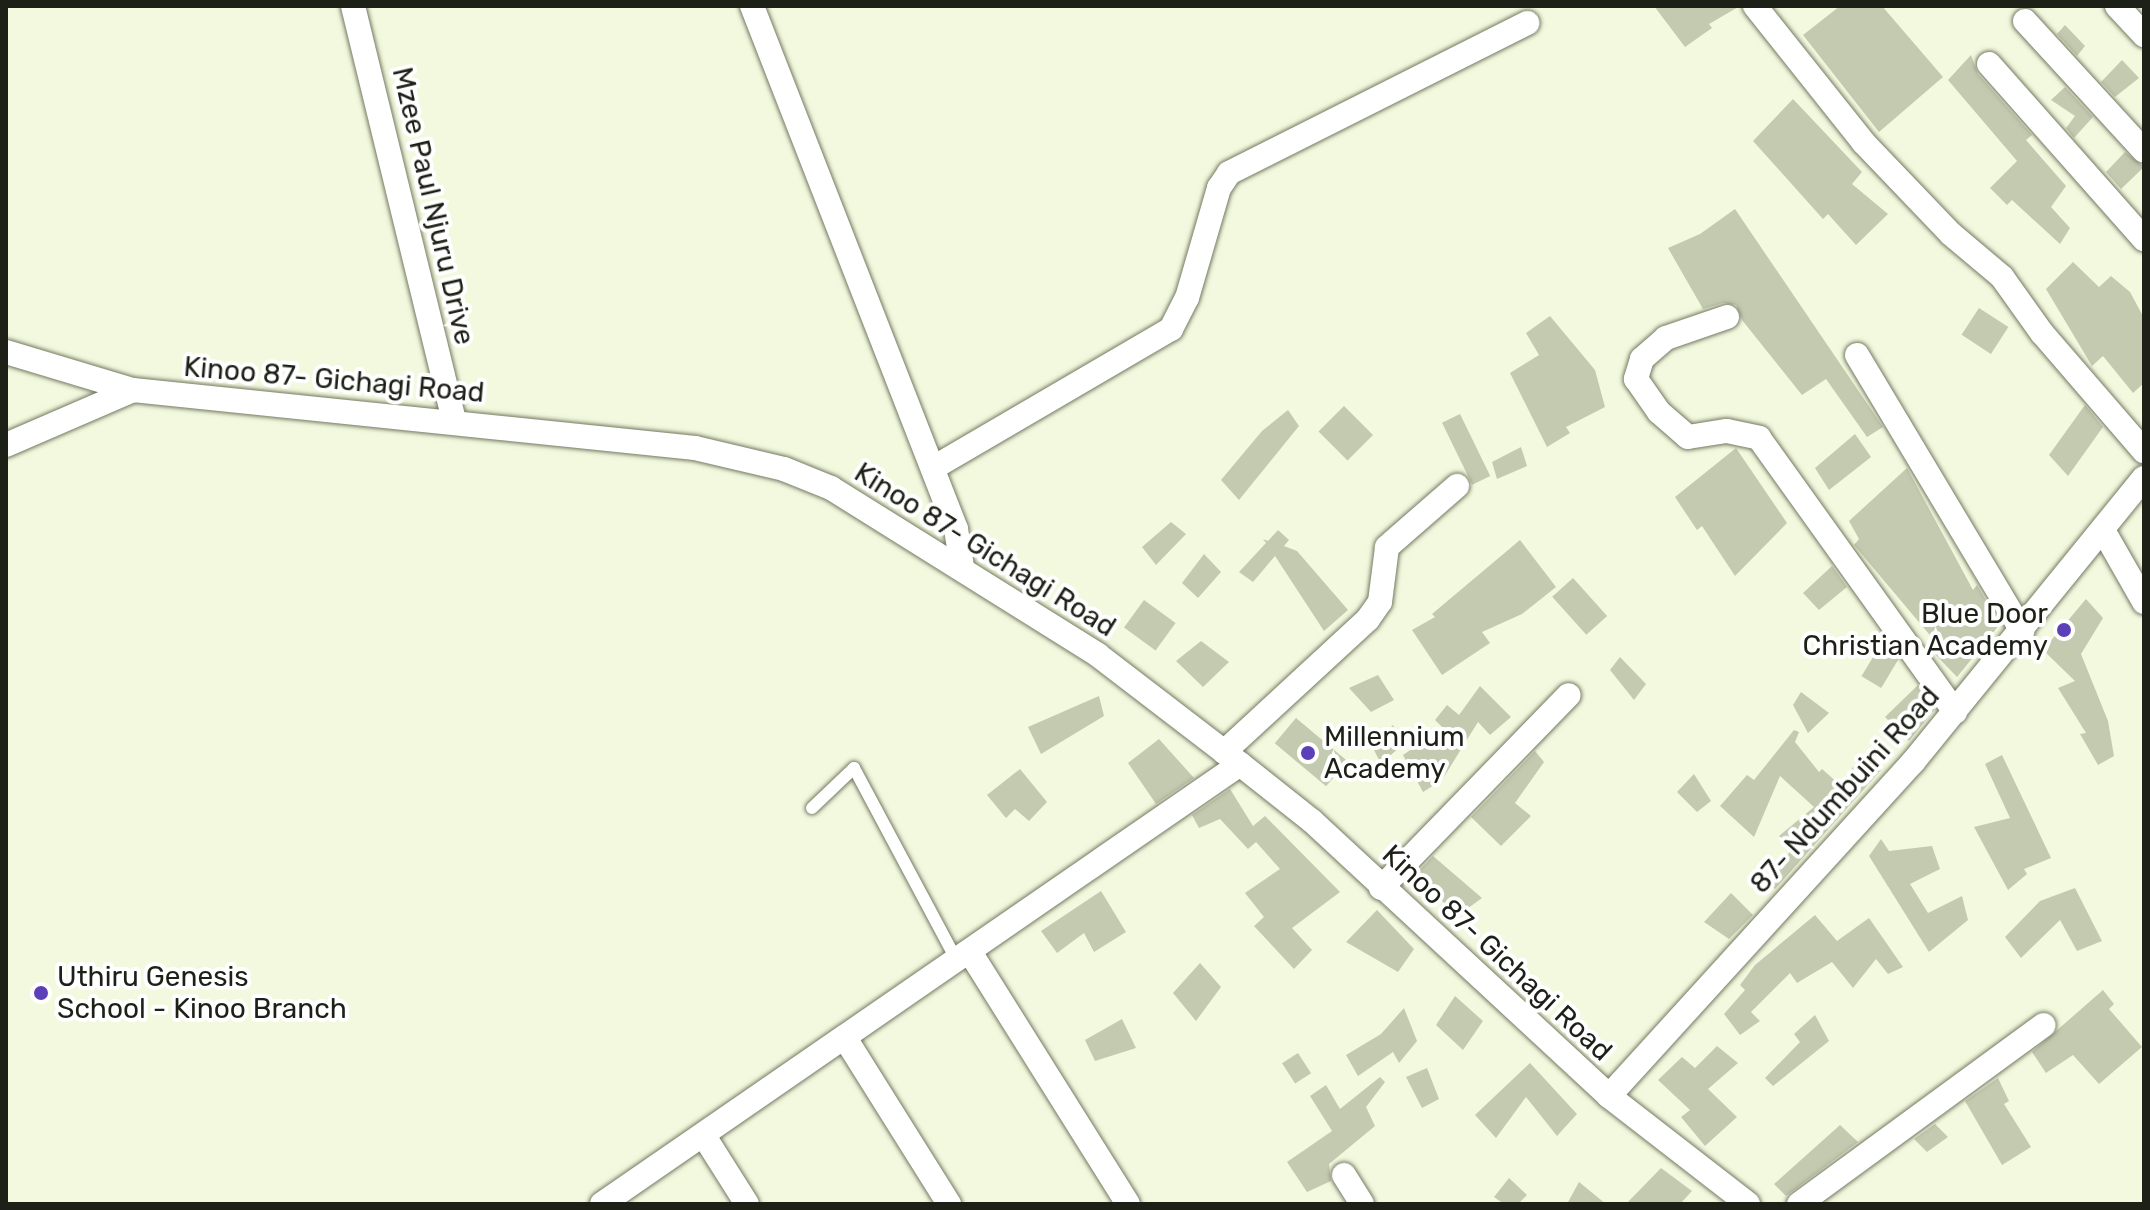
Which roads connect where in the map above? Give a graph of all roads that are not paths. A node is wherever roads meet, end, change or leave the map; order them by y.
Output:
1 (353, 6) edge
2 (1755, 6) edge
3 (2117, 6) edge
4 (756, 8) edge
5 (2025, 21) dead end
6 (1527, 23) dead end
7 (2144, 35) edge
8 (1989, 64) dead end
9 (2144, 151) edge
10 (2144, 239) edge
11 (1727, 317) dead end
12 (6, 352) edge
13 (1857, 355) dead end
14 (133, 390) junction
15 (454, 420) junction
16 (6, 445) edge
17 (2144, 451) edge
18 (933, 468) junction
19 (2144, 478) edge
20 (1457, 486) dead end
21 (2103, 530) junction
22 (962, 566) junction
23 (2144, 602) edge
24 (2022, 631) junction
25 (1569, 695) dead end
26 (1955, 712) junction
27 (1232, 758) junction
28 (812, 808) dead end
29 (1381, 888) junction
30 (964, 957) junction
31 (2044, 1025) dead end
32 (845, 1038) junction
33 (1609, 1096) junction
34 (704, 1136) junction
35 (1344, 1175) dead end
36 (602, 1204) edge
37 (747, 1204) edge
38 (949, 1204) edge
39 (1128, 1204) edge
40 (1362, 1204) edge
41 (1748, 1204) edge
42 (1799, 1204) edge

1 - 15 street, Mzee Paul Njuru Drive
2 - 17 street
3 - 7 street
4 - 18 street
5 - 9 street
6 - 18 street
8 - 10 street
11 - 26 street
12 - 14 street, Kinoo 87- Gichagi Road
13 - 24 street
14 - 15 street, Kinoo 87- Gichagi Road
14 - 16 street
15 - 22 street, Kinoo 87- Gichagi Road
18 - 22 street
19 - 21 street, 87- Ndumbuini Road
20 - 27 street
21 - 23 street
21 - 24 street, 87- Ndumbuini Road
22 - 27 street, Kinoo 87- Gichagi Road
24 - 26 street, 87- Ndumbuini Road
25 - 29 street
26 - 33 street, 87- Ndumbuini Road
27 - 29 street, Kinoo 87- Gichagi Road
27 - 30 street
28 - 30 lane
29 - 33 street, Kinoo 87- Gichagi Road
30 - 32 street
30 - 39 street
31 - 42 street
32 - 34 street
32 - 38 street
33 - 41 street, Kinoo 87- Gichagi Road
34 - 36 street
34 - 37 street
35 - 40 street

